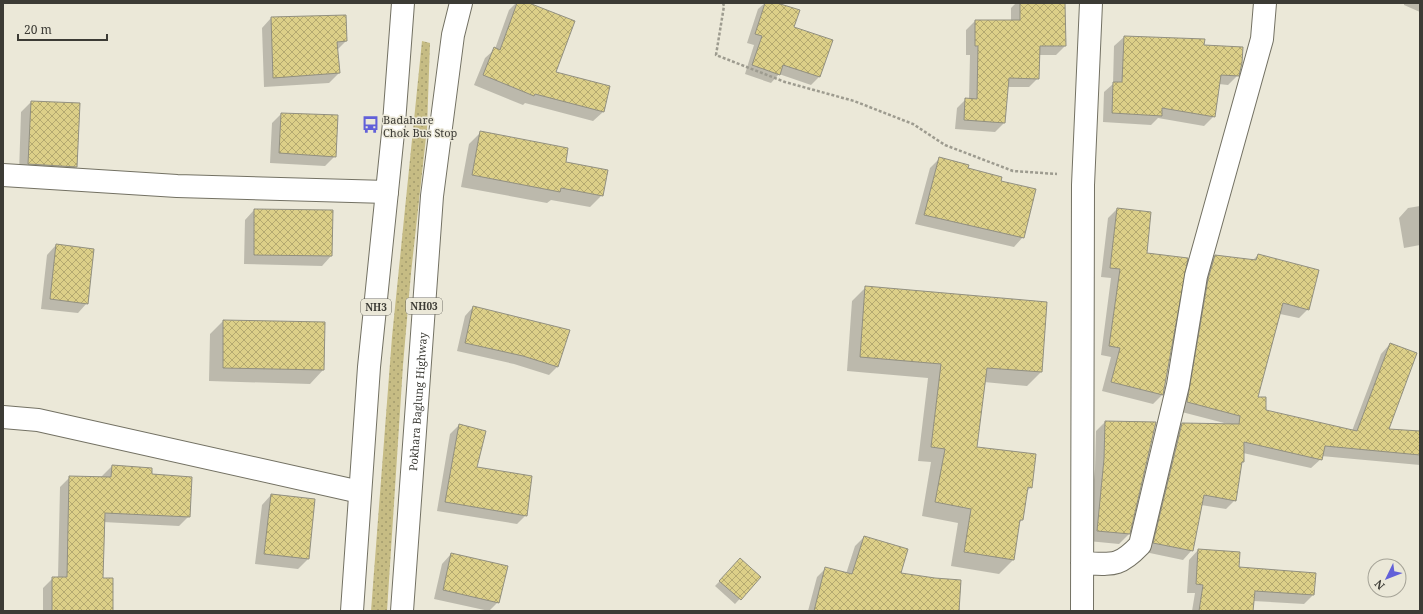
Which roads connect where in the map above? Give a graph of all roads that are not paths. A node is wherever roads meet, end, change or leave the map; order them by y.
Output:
1 (403, 3) edge
2 (461, 3) edge
3 (1090, 3) edge
4 (1265, 3) edge
5 (3, 175) edge
6 (388, 192) junction
7 (3, 417) edge
8 (360, 492) junction
9 (1082, 563) junction
10 (352, 611) edge
11 (402, 611) edge
12 (1082, 611) edge

1 - 6 main road, NH3
2 - 11 main road, Pokhara Baglung Highway / NH03
3 - 9 main road
4 - 9 main road
5 - 6 main road
6 - 8 main road, NH3
7 - 8 main road
8 - 10 main road, NH3
9 - 12 main road

